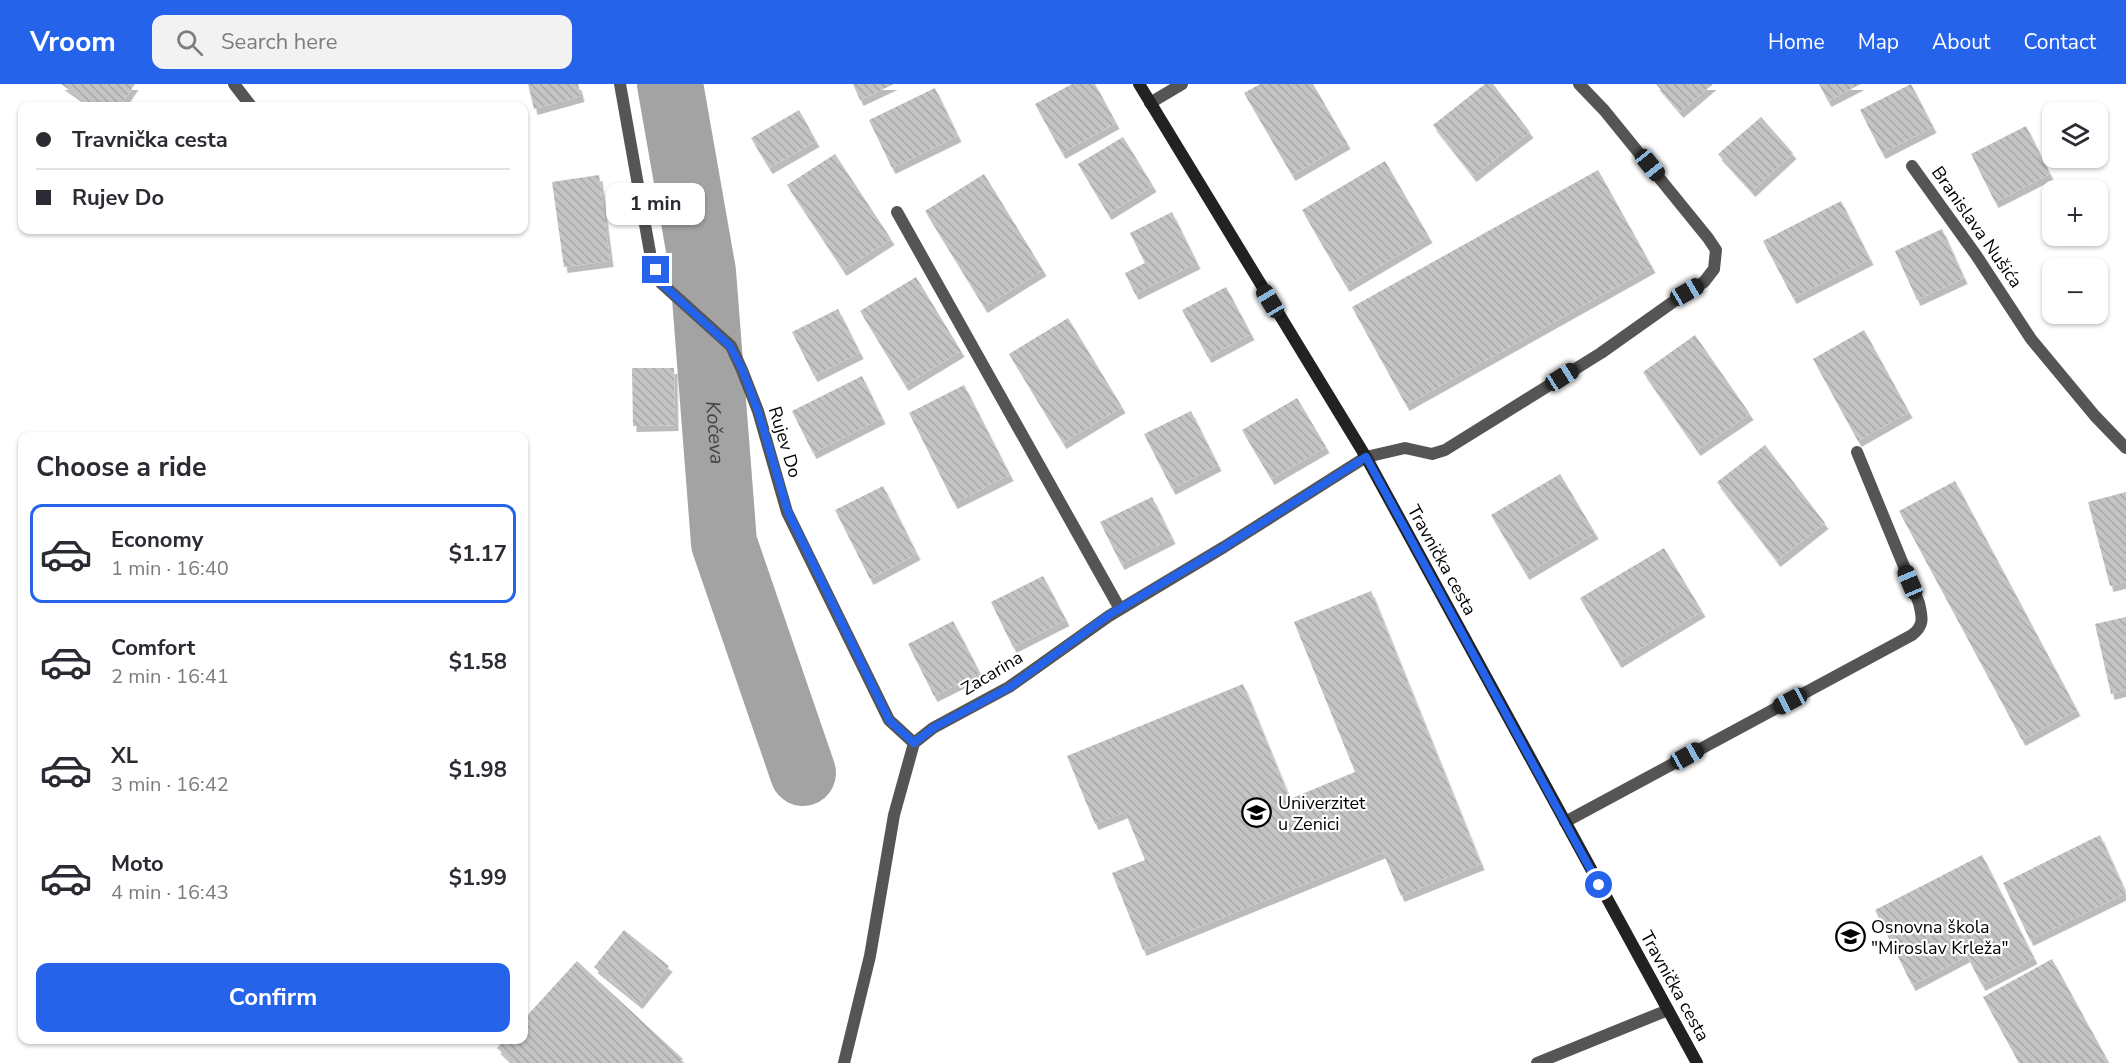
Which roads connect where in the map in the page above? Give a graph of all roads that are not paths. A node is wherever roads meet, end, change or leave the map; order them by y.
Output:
1 (234, 84) edge
2 (620, 84) edge
3 (1138, 84) edge
4 (1182, 84) edge
5 (1579, 84) edge
6 (248, 102) edge
7 (1150, 103) junction
8 (1912, 166) dead end
9 (897, 212) dead end
10 (2126, 448) edge
11 (1857, 453) dead end
12 (1366, 457) junction
13 (1120, 609) junction
14 (914, 743) junction
15 (1565, 822) junction
16 (1668, 1010) junction
17 (844, 1063) edge
18 (1537, 1063) edge
19 (1697, 1063) edge

1 - 6 street
2 - 14 street, Rujev Do
3 - 7 main road, Travnička cesta
4 - 7 street
5 - 12 street, Zacarina
7 - 12 main road, Travnička cesta
8 - 10 street, Branislava Nušića
9 - 13 street
11 - 15 street
12 - 13 street, Zacarina
12 - 15 main road, Travnička cesta
13 - 14 street, Zacarina
14 - 17 street
15 - 16 main road, Travnička cesta
16 - 18 street
16 - 19 main road, Travnička cesta

